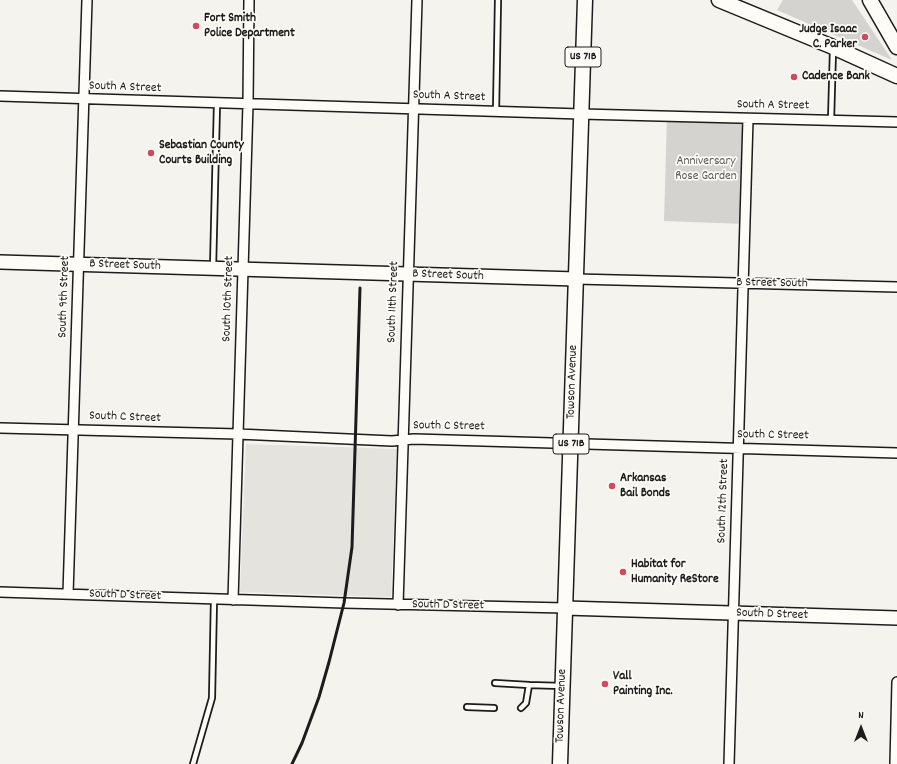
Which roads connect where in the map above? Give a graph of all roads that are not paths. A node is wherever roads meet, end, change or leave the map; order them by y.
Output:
1 (87, 0) edge
2 (249, 0) edge
3 (417, 0) edge
4 (498, 0) edge
5 (585, 0) edge
6 (719, 0) edge
7 (870, 0) edge
8 (833, 47) junction
9 (897, 47) edge
10 (897, 76) edge
11 (0, 96) edge
12 (83, 100) junction
13 (217, 104) junction
14 (248, 104) junction
15 (413, 109) junction
16 (496, 112) junction
17 (581, 114) junction
18 (748, 119) junction
19 (831, 121) junction
20 (897, 122) edge
21 (0, 262) edge
22 (79, 265) junction
23 (212, 268) junction
24 (243, 269) junction
25 (408, 274) junction
26 (576, 279) junction
27 (743, 283) junction
28 (897, 287) edge
29 (0, 428) edge
30 (74, 430) junction
31 (238, 434) junction
32 (402, 440) junction
33 (571, 444) junction
34 (738, 449) junction
35 (897, 453) edge
36 (0, 592) edge
37 (68, 594) junction
38 (214, 599) junction
39 (233, 600) junction
40 (398, 604) junction
41 (565, 608) junction
42 (733, 614) junction
43 (897, 618) edge
44 (897, 682) edge
45 (495, 683) dead end
46 (529, 685) junction
47 (563, 686) junction
48 (467, 707) dead end
49 (494, 708) dead end
50 (521, 708) dead end
51 (193, 764) edge
52 (560, 764) edge
53 (729, 764) edge
54 (895, 764) edge

1 - 12 street, South 9th Street
2 - 14 street, South 10th Street
3 - 15 street, South 11th Street
4 - 16 lane
5 - 17 main road, Towson Avenue / US 71B
6 - 8 main road
7 - 9 main road
8 - 10 main road
8 - 19 lane
11 - 12 street, South A Street
12 - 13 street, South A Street
12 - 22 street, South 9th Street
13 - 14 street, South A Street
13 - 23 lane
14 - 15 street, South A Street
14 - 24 street, South 10th Street
15 - 16 street, South A Street
15 - 25 street, South 11th Street
16 - 17 street, South A Street
17 - 18 street, South A Street
17 - 26 main road, Towson Avenue / US 71B
18 - 19 street, South A Street
18 - 27 street, South 12th Street
19 - 20 street, South A Street
21 - 22 street, B Street South
22 - 23 street, B Street South
22 - 30 street, South 9th Street
23 - 24 street, B Street South
24 - 25 street, B Street South
24 - 31 street, South 10th Street
25 - 26 street, B Street South
25 - 32 street, South 11th Street
26 - 27 street, B Street South
26 - 33 main road, Towson Avenue / US 71B
27 - 28 street, B Street South
27 - 34 street, South 12th Street
29 - 30 street, South C Street
30 - 31 street, South C Street
30 - 37 street, South 9th Street
31 - 32 street, South C Street
31 - 39 street, South 10th Street
32 - 33 street, South C Street
32 - 40 street, South 11th Street
33 - 34 street, South C Street
33 - 41 main road, Towson Avenue / US 71B
34 - 35 street, South C Street
34 - 42 street, South 12th Street
36 - 37 street, South D Street
37 - 38 street, South D Street
38 - 39 street, South D Street
38 - 51 lane
39 - 40 street, South D Street
40 - 41 street, South D Street
41 - 42 street, South D Street
41 - 47 main road, Towson Avenue / US 71B
42 - 43 street, South D Street
42 - 53 street, South 12th Street
44 - 54 street
45 - 46 lane
46 - 47 lane
46 - 50 lane
47 - 52 main road, Towson Avenue / US 71B
48 - 49 lane

